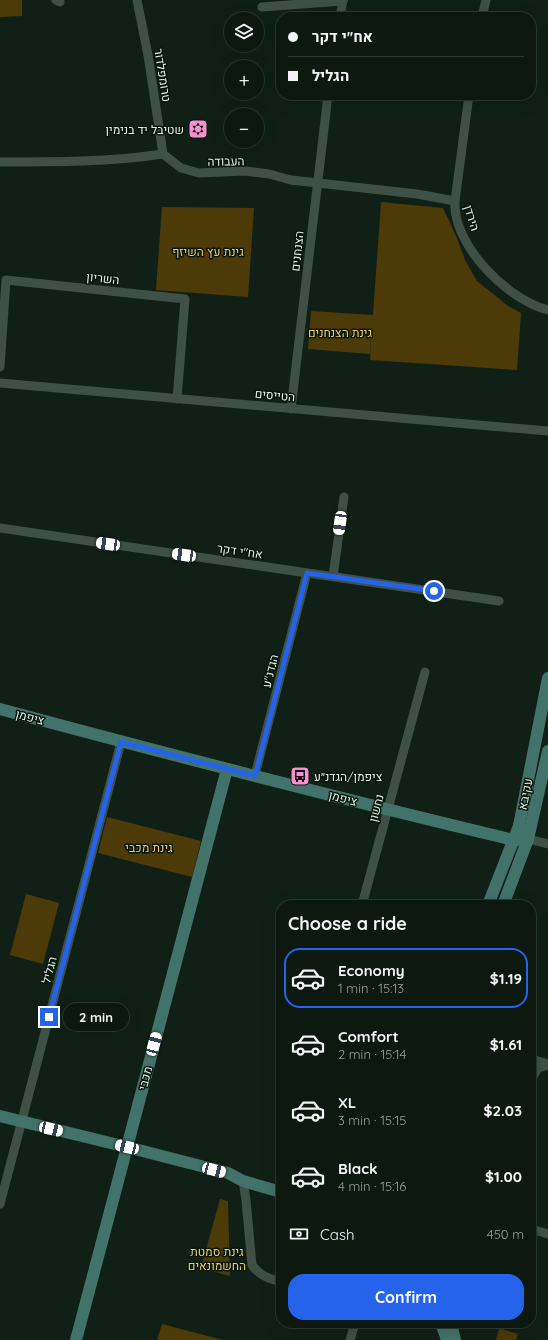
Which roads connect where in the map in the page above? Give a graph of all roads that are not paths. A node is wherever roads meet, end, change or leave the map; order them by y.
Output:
1 (137, 0) edge
2 (343, 0) edge
3 (486, 0) edge
4 (262, 7) dead end
5 (341, 12) edge
6 (483, 12) edge
7 (327, 100) edge
8 (468, 100) edge
9 (163, 154) junction
10 (0, 162) edge
11 (317, 183) junction
12 (455, 201) junction
13 (547, 310) edge
14 (0, 367) edge
15 (0, 383) edge
16 (177, 399) junction
17 (291, 409) junction
18 (548, 431) edge
19 (344, 497) dead end
20 (0, 528) edge
21 (307, 573) junction
22 (333, 576) junction
23 (499, 601) dead end
24 (425, 672) dead end
25 (548, 678) edge
26 (0, 709) edge
27 (121, 742) junction
28 (548, 751) edge
29 (227, 768) junction
30 (255, 776) junction
31 (388, 810) junction
32 (519, 826) junction
33 (528, 839) junction
34 (514, 840) junction
35 (548, 844) edge
36 (523, 853) junction
37 (363, 900) edge
38 (490, 900) edge
39 (505, 900) edge
40 (536, 1061) edge
41 (548, 1065) edge
42 (536, 1071) edge
43 (0, 1116) edge
44 (21, 1122) junction
45 (127, 1147) junction
46 (243, 1181) junction
47 (276, 1191) edge
48 (0, 1204) edge
49 (536, 1230) edge
50 (548, 1234) edge
51 (276, 1280) edge
52 (354, 1328) edge
53 (443, 1328) edge
54 (452, 1328) edge
55 (76, 1340) edge
56 (350, 1340) edge
57 (447, 1340) edge
58 (455, 1340) edge

1 - 9 street, טרומפלדור
2 - 4 street
2 - 5 street
3 - 6 street
7 - 11 street, הצנחנים
8 - 12 street, הירדן
9 - 10 street
9 - 11 street, העבודה
11 - 12 street, העבודה
11 - 17 street, הצנחנים
12 - 13 street, הירדן
14 - 16 street, השריון
15 - 16 street, הטייסים
16 - 17 street, הטייסים
17 - 18 street, הטייסים
19 - 22 street
20 - 21 street, אח''י דקר
21 - 22 street, אח''י דקר
21 - 30 street, הגדנ''ע
22 - 23 street, אח''י דקר
24 - 31 street, נחשון
25 - 32 street, עקיבא
26 - 27 street, ציפמן
27 - 29 street, ציפמן
27 - 44 street, הגליל
28 - 33 street, עקיבא
29 - 30 street, ציפמן
29 - 45 street, מכבי
30 - 31 street, ציפמן
31 - 34 street, ציפמן
31 - 37 street, נחשון
32 - 33 street
32 - 34 street, עקיבא
33 - 34 street, ציפמן
33 - 35 street, ציפמן
33 - 36 street, עקיבא
34 - 36 street
34 - 38 street, עקיבא
36 - 39 street, עקיבא
40 - 41 street
41 - 42 street
43 - 44 street
44 - 45 street
44 - 48 street, הגליל
45 - 46 street
45 - 55 street, מכבי
46 - 47 street
46 - 51 street
49 - 50 street
52 - 56 street
53 - 57 street
54 - 58 street

